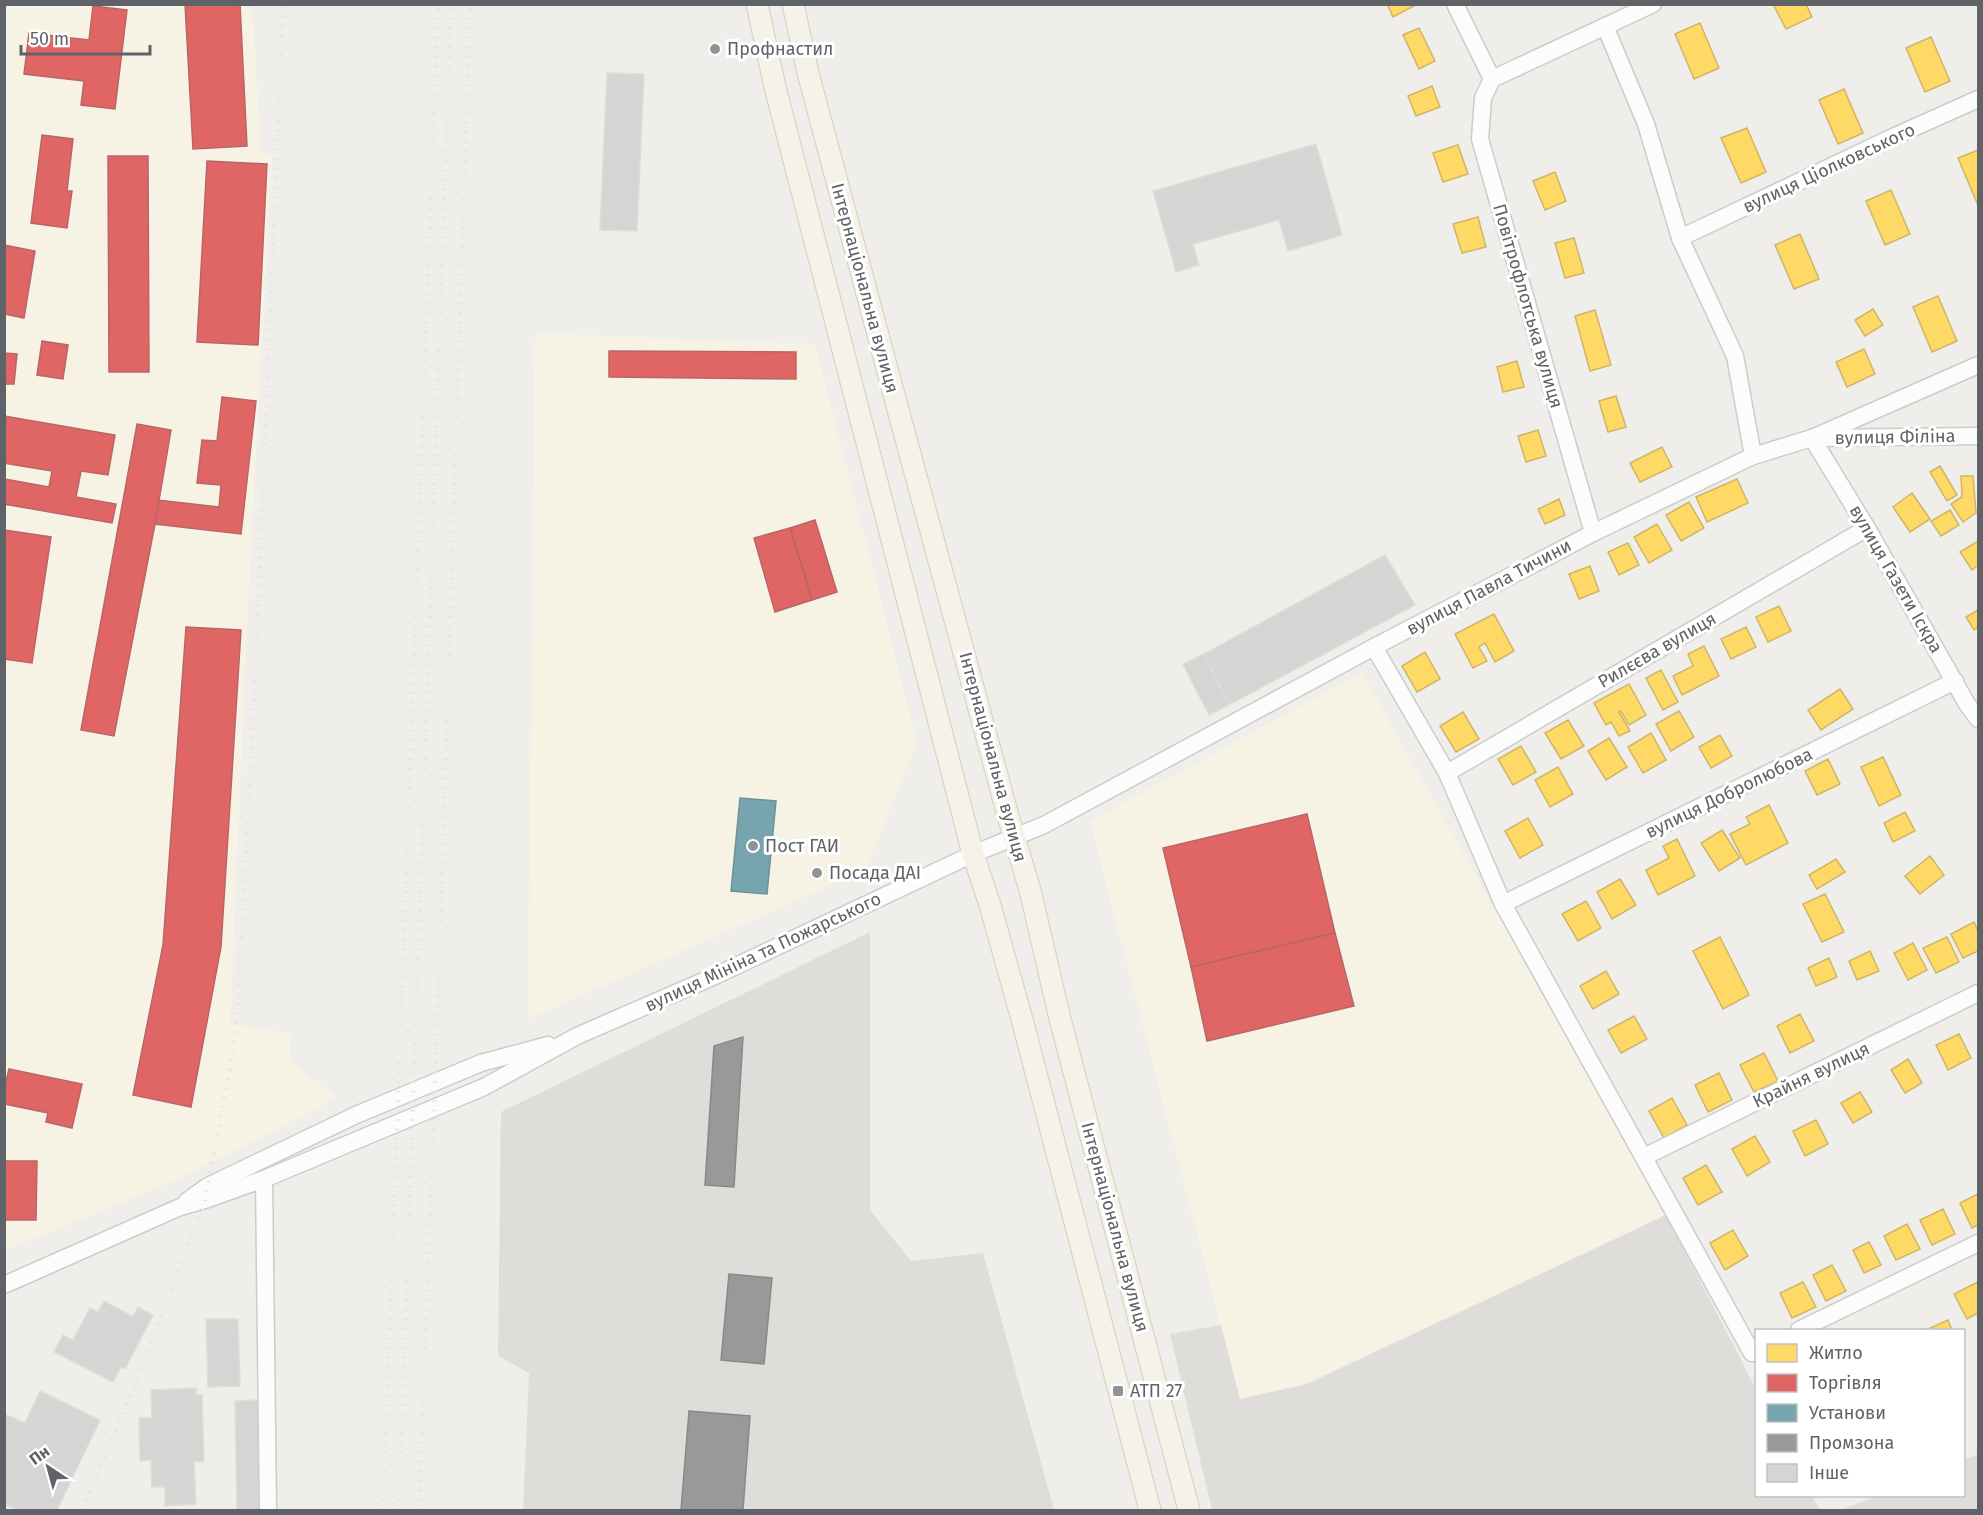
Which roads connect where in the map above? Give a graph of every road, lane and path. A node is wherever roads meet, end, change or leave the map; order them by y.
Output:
1 (757, 4) edge
2 (793, 4) edge
3 (1455, 4) edge
4 (1653, 4) edge
5 (1605, 26) junction
6 (1492, 79) junction
7 (1978, 99) edge
8 (1680, 238) junction
9 (1978, 365) edge
10 (1978, 436) edge
11 (1812, 438) junction
12 (1753, 456) junction
13 (1868, 528) junction
14 (1593, 533) junction
15 (1374, 647) junction
16 (1954, 681) junction
17 (1973, 704) edge
18 (1978, 719) edge
19 (1447, 773) junction
20 (1014, 838) junction
21 (973, 854) junction
22 (1503, 904) junction
23 (1978, 993) edge
24 (578, 1036) junction
25 (1644, 1158) junction
26 (264, 1179) junction
27 (180, 1207) junction
28 (1978, 1243) edge
29 (4, 1285) edge
30 (1800, 1329) edge
31 (1754, 1352) edge
32 (268, 1510) edge
33 (1150, 1510) edge
34 (1189, 1510) edge

1 - 21 main road, Інтернаціональна вулиця
2 - 20 main road, Інтернаціональна вулиця
3 - 6 street
4 - 5 street
5 - 6 street
5 - 8 street
6 - 14 street, Повітрофлотська вулиця
7 - 8 street, вулиця Ціолковського
8 - 12 street
9 - 11 street, вулиця Павла Тичини
10 - 11 street, вулиця Філіна
11 - 12 street, вулиця Павла Тичини
11 - 13 street, вулиця Газети Іскра
12 - 14 street, вулиця Павла Тичини
13 - 16 street, вулиця Газети Іскра
13 - 19 street, Рилєєва вулиця
14 - 15 street, вулиця Павла Тичини
15 - 19 street
15 - 20 street, вулиця Павла Тичини
16 - 17 street, вулиця Газети Іскра
16 - 22 street, вулиця Добролюбова
17 - 18 street, вулиця Газети Іскра
19 - 22 street
20 - 21 street, вулиця Мініна та Пожарського
20 - 34 main road, Інтернаціональна вулиця
21 - 24 street, вулиця Мініна та Пожарського
21 - 33 main road, Інтернаціональна вулиця
22 - 25 street
23 - 25 street, Крайня вулиця
24 - 26 street, вулиця Мініна та Пожарського
24 - 27 street, вулиця Мініна та Пожарського
25 - 31 street
26 - 27 street, вулиця Мініна та Пожарського
26 - 32 street
27 - 29 street, вулиця Мініна та Пожарського
28 - 30 street

